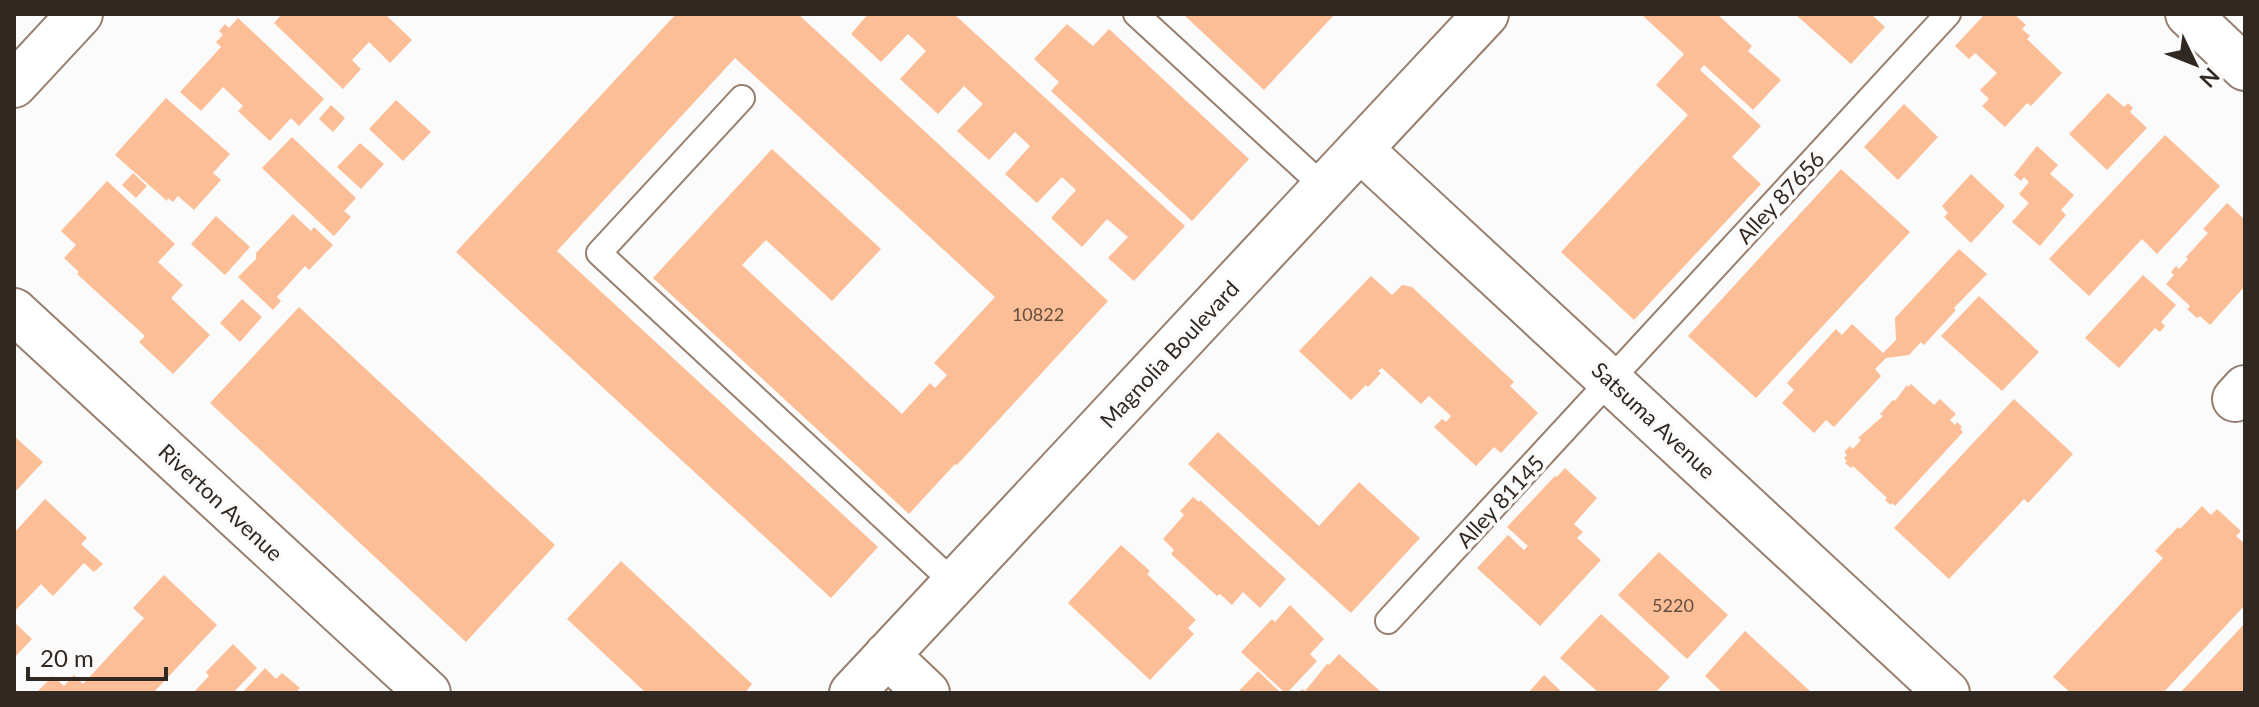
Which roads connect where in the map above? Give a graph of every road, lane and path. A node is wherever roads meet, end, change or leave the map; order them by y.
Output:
1 (80, 14) edge
2 (1136, 14) edge
3 (1486, 14) edge
4 (1948, 14) edge
5 (2188, 14) edge
6 (2245, 68) edge
7 (14, 85) edge
8 (742, 98) dead end
9 (1360, 149) junction
10 (1324, 187) junction
11 (14, 311) edge
12 (1612, 381) junction
13 (954, 583) junction
14 (1388, 621) dead end
15 (887, 655) junction
16 (428, 693) edge
17 (852, 693) edge
18 (927, 693) edge
19 (1947, 693) edge

1 - 7 street
2 - 10 lane
3 - 9 street, Magnolia Boulevard
4 - 12 lane, Alley 87656
5 - 6 street
8 - 13 lane
9 - 10 street, Magnolia Boulevard
9 - 12 street, Satsuma Avenue
10 - 13 street, Magnolia Boulevard
11 - 16 street, Riverton Avenue
12 - 14 lane, Alley 81145
12 - 19 street, Satsuma Avenue
13 - 15 street, Magnolia Boulevard
15 - 17 street, Magnolia Boulevard
15 - 18 street

